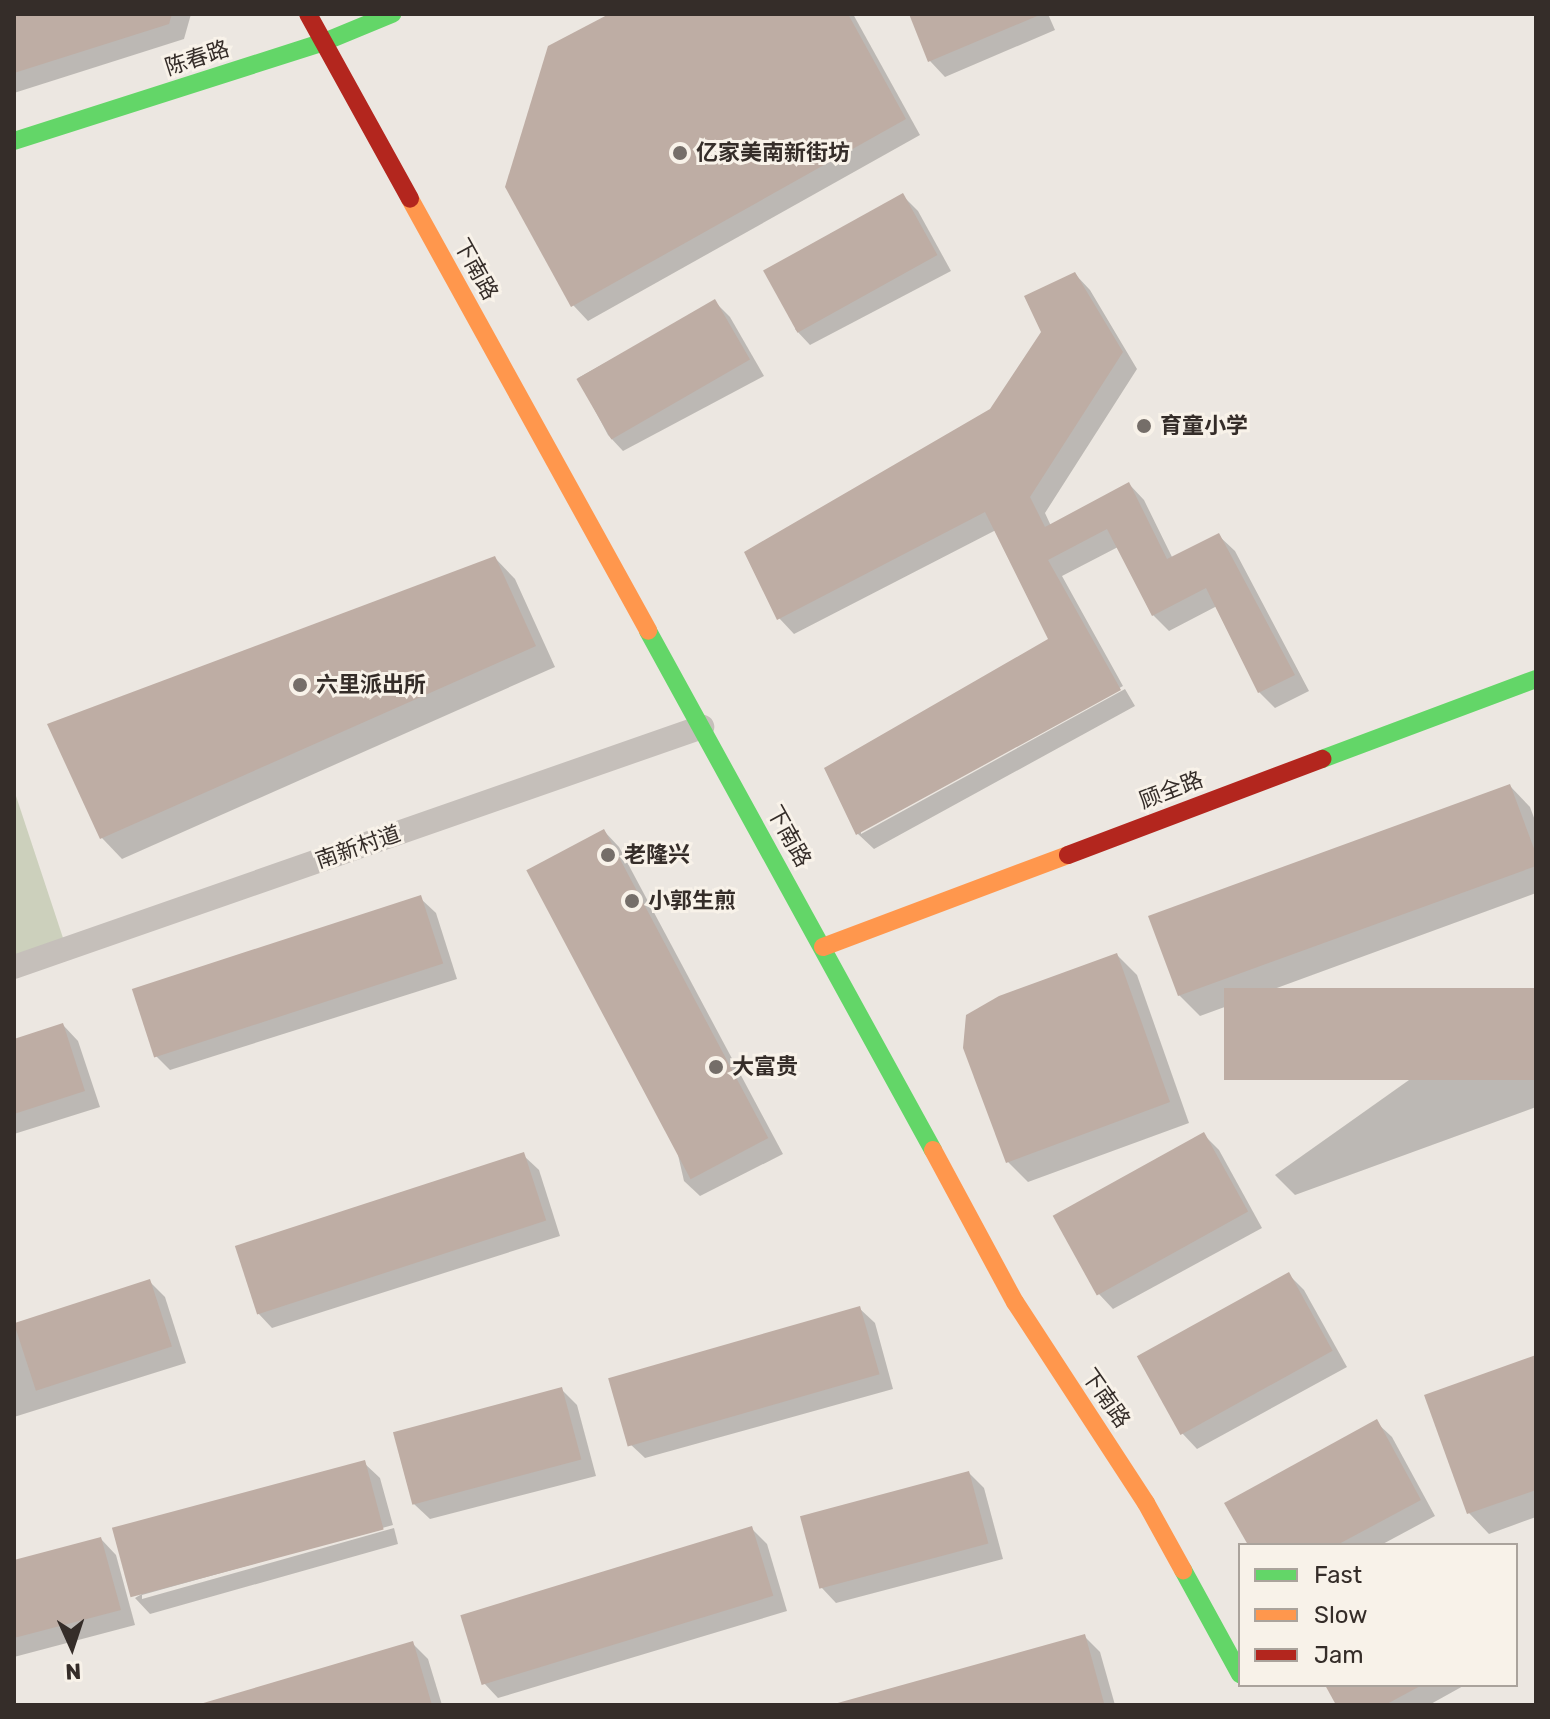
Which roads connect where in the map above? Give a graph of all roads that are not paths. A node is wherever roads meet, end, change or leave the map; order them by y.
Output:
1 (308, 14) edge
2 (392, 14) edge
3 (324, 42) junction
4 (14, 141) edge
5 (1536, 679) edge
6 (702, 727) junction
7 (823, 947) junction
8 (14, 967) edge
9 (1238, 1670) edge

1 - 3 street, 下南路
2 - 3 street, 陈春路
3 - 4 street, 陈春路
3 - 6 street, 下南路
5 - 7 street, 顾全路
6 - 7 street, 下南路
6 - 8 lane, 南新村道
7 - 9 street, 下南路

